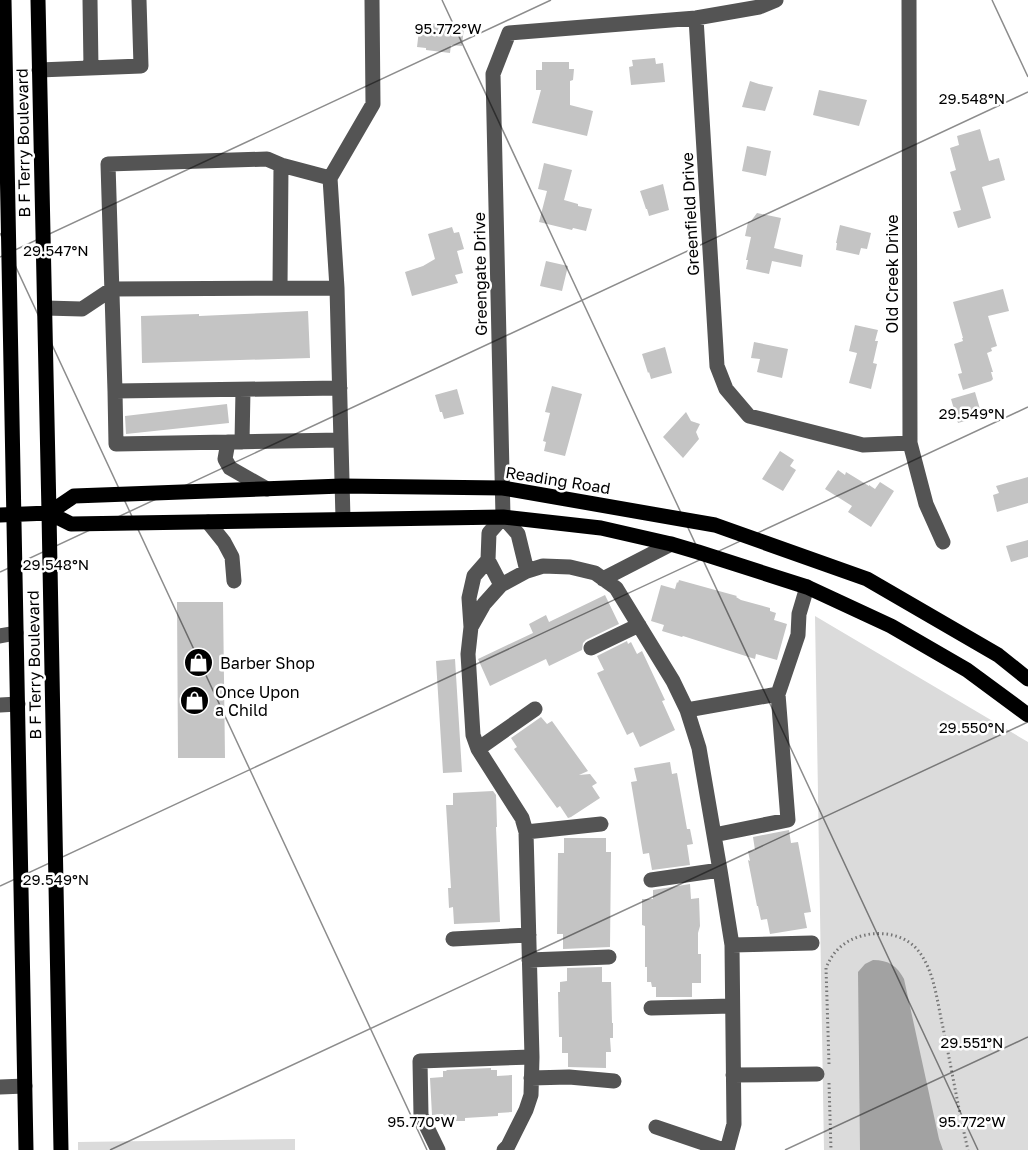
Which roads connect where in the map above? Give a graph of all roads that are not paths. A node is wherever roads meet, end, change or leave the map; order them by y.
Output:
1 (4, 0) edge
2 (38, 0) edge
3 (90, 0) edge
4 (139, 0) edge
5 (372, 0) edge
6 (776, 0) edge
7 (909, 0) edge
8 (696, 18) junction
9 (91, 68) junction
10 (39, 70) junction
11 (281, 165) junction
12 (330, 178) junction
13 (280, 288) junction
14 (337, 288) junction
15 (112, 289) junction
16 (45, 308) junction
17 (340, 388) junction
18 (243, 390) junction
19 (115, 391) junction
20 (341, 440) junction
21 (235, 442) junction
22 (910, 443) junction
23 (342, 486) junction
24 (267, 489) junction
25 (503, 489) junction
26 (49, 513) junction
27 (7, 514) edge
28 (503, 517) junction
29 (343, 519) junction
30 (208, 522) junction
31 (943, 542) dead end
32 (671, 544) junction
33 (488, 560) junction
34 (527, 571) junction
35 (603, 579) junction
36 (234, 581) dead end
37 (501, 585) junction
38 (807, 587) junction
39 (639, 626) junction
40 (471, 627) junction
41 (16, 633) junction
42 (0, 636) edge
43 (591, 648) dead end
44 (1028, 679) edge
45 (778, 694) junction
46 (18, 704) junction
47 (0, 705) edge
48 (535, 709) dead end
49 (687, 710) junction
50 (1028, 715) edge
51 (478, 750) junction
52 (601, 824) dead end
53 (526, 832) junction
54 (714, 835) junction
55 (720, 870) junction
56 (651, 880) dead end
57 (529, 935) junction
58 (453, 939) dead end
59 (812, 943) dead end
60 (732, 945) junction
61 (609, 957) dead end
62 (530, 960) junction
63 (732, 1006) junction
64 (651, 1008) dead end
65 (532, 1057) junction
66 (733, 1075) junction
67 (825, 1075) road end
68 (531, 1078) junction
69 (614, 1081) dead end
70 (25, 1086) junction
71 (0, 1087) edge
72 (656, 1127) dead end
73 (26, 1150) edge
74 (61, 1150) edge
75 (438, 1150) edge
76 (504, 1150) edge
77 (726, 1150) edge

1 - 27 main road, B F Terry Boulevard
2 - 10 main road, B F Terry Boulevard
3 - 9 street
4 - 9 street
5 - 12 street
6 - 8 street
7 - 22 street, Old Creek Drive
8 - 22 street, Greenfield Drive
8 - 25 street, Greengate Drive
9 - 10 street
10 - 16 main road, B F Terry Boulevard
11 - 12 street
11 - 13 street
11 - 15 street
12 - 14 street
13 - 14 street
13 - 15 street
14 - 17 street
15 - 16 street
15 - 19 street
16 - 26 main road, B F Terry Boulevard
17 - 18 street
17 - 20 street
18 - 19 street
18 - 21 street
19 - 21 street
20 - 21 street
20 - 23 street
21 - 24 street
22 - 31 street, Old Creek Drive
23 - 24 main road, Reading Road
23 - 25 main road, Reading Road
23 - 29 street
24 - 26 main road, Reading Road
25 - 28 street, Greengate Drive
25 - 44 main road, Reading Road
26 - 27 main road
26 - 30 main road
26 - 74 main road, B F Terry Boulevard
27 - 41 main road, B F Terry Boulevard
28 - 29 main road
28 - 32 main road
28 - 33 street
28 - 34 street
29 - 30 main road
30 - 36 street
32 - 35 street
32 - 38 main road
33 - 37 street
33 - 40 street
34 - 35 street
34 - 37 street
35 - 39 street
37 - 40 street
38 - 45 street
38 - 50 main road
39 - 43 street
39 - 49 street
40 - 51 street
41 - 42 street
41 - 46 main road, B F Terry Boulevard
45 - 49 street
45 - 54 street
46 - 47 street
46 - 70 main road, B F Terry Boulevard
48 - 51 street
49 - 54 street
51 - 53 street
52 - 53 street
53 - 57 street
54 - 55 street
55 - 56 street
55 - 60 street
57 - 58 street
57 - 62 street
59 - 60 street
60 - 63 street
61 - 62 street
62 - 65 street
63 - 64 street
63 - 66 street
65 - 68 street
65 - 75 street
66 - 67 street
66 - 77 street
68 - 69 street
68 - 76 street
70 - 71 street
70 - 73 main road, B F Terry Boulevard
72 - 77 street

